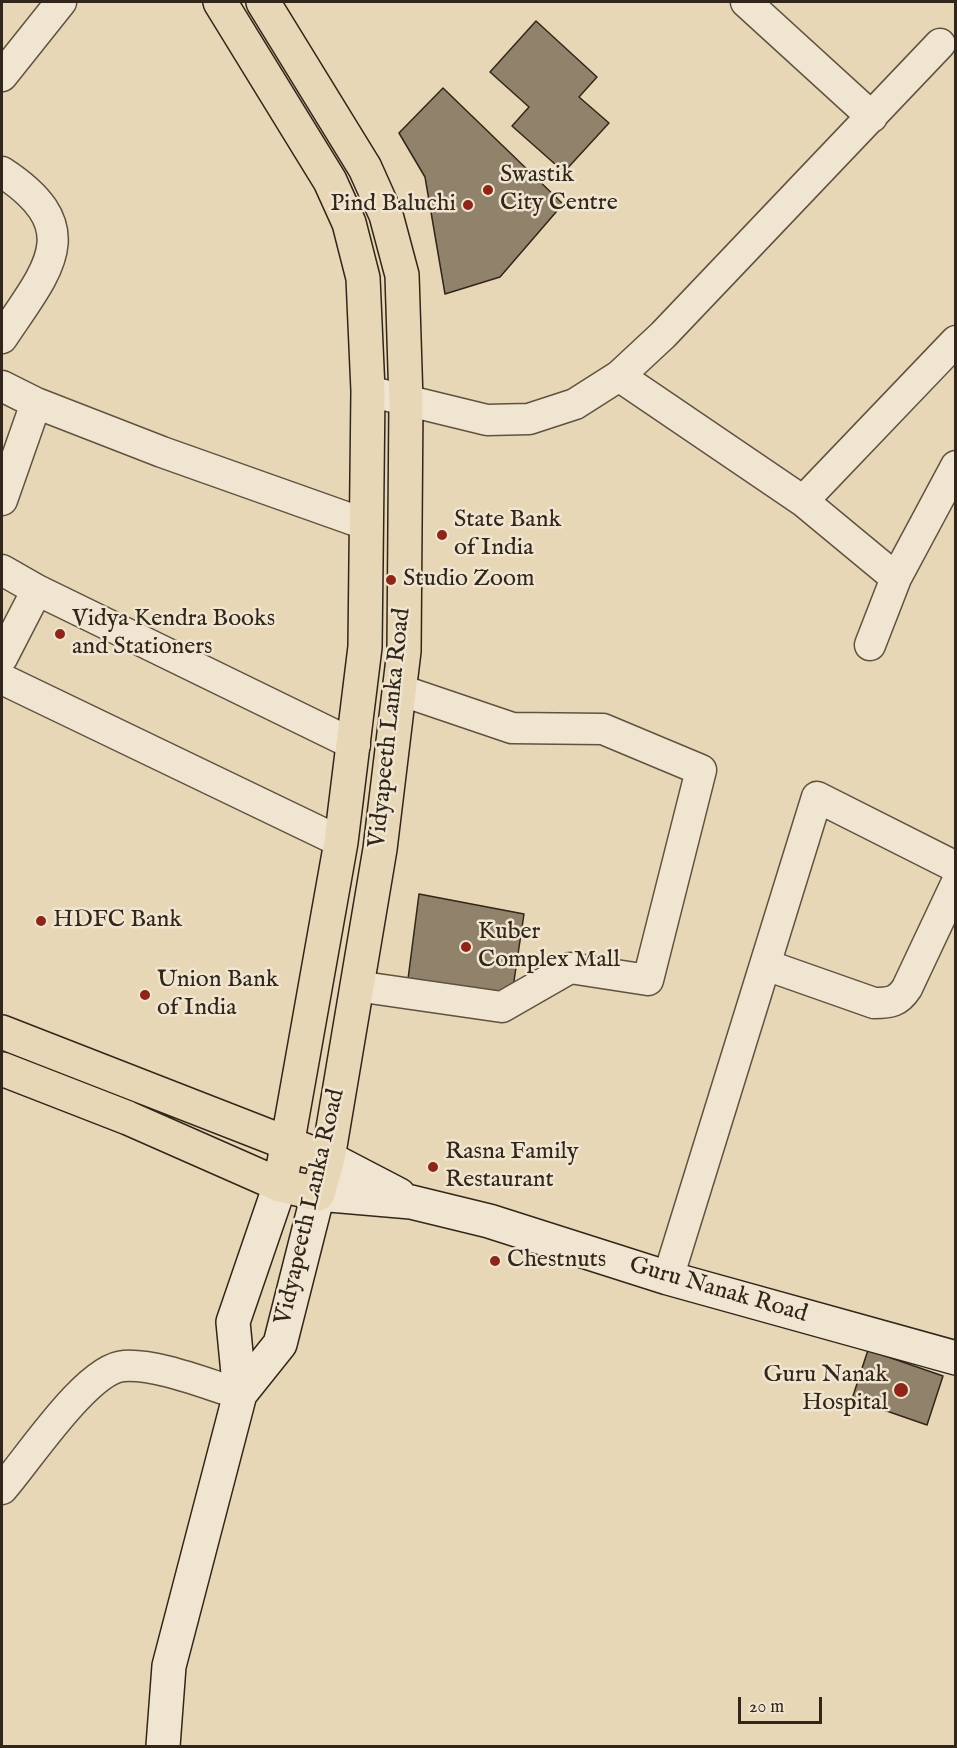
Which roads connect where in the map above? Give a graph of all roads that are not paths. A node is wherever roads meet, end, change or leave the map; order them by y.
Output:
1 (61, 2) edge
2 (220, 2) edge
3 (263, 2) edge
4 (746, 2) edge
5 (940, 44) dead end
6 (2, 76) edge
7 (872, 117) junction
8 (2, 172) edge
9 (2, 338) edge
10 (956, 341) edge
11 (619, 375) junction
12 (2, 386) edge
13 (368, 391) junction
14 (406, 401) junction
15 (36, 403) junction
16 (956, 466) edge
17 (2, 500) edge
18 (803, 501) junction
19 (365, 524) junction
20 (2, 570) edge
21 (896, 578) junction
22 (37, 590) junction
23 (870, 645) dead end
24 (2, 658) edge
25 (2, 679) edge
26 (400, 690) junction
27 (355, 745) junction
28 (341, 842) junction
29 (956, 867) edge
30 (956, 884) edge
31 (766, 964) junction
32 (356, 986) junction
33 (2, 1032) edge
34 (2, 1069) edge
35 (288, 1145) junction
36 (328, 1158) junction
37 (280, 1185) junction
38 (318, 1194) junction
39 (411, 1202) junction
40 (668, 1278) junction
41 (956, 1358) edge
42 (240, 1394) junction
43 (2, 1489) edge
44 (164, 1746) edge

1 - 6 street
2 - 13 main road, Vidyapeeth Lanka Road
3 - 14 main road, Vidyapeeth Lanka Road
4 - 7 street
5 - 7 street
7 - 11 street
8 - 9 street
10 - 18 street
11 - 14 street
11 - 18 street
12 - 15 street
13 - 14 street
13 - 19 main road, Vidyapeeth Lanka Road
14 - 26 main road, Vidyapeeth Lanka Road
15 - 17 street
15 - 19 street
16 - 21 street
18 - 21 street
19 - 27 main road, Vidyapeeth Lanka Road
20 - 22 street
21 - 23 street
22 - 24 street
22 - 27 street
25 - 28 street
26 - 32 main road, Vidyapeeth Lanka Road
26 - 32 street
27 - 28 main road, Vidyapeeth Lanka Road
28 - 35 main road, Vidyapeeth Lanka Road
29 - 31 street
30 - 31 street
31 - 40 street
32 - 36 main road, Vidyapeeth Lanka Road
33 - 35 main road, Guru Nanak Road
34 - 37 main road, Guru Nanak Road
35 - 36 main road, Guru Nanak Road
35 - 37 main road, Vidyapeeth Lanka Road
36 - 38 main road, Vidyapeeth Lanka Road
36 - 39 street, Guru Nanak Road
37 - 38 main road, Guru Nanak Road
37 - 42 street, Vidyapeeth Lanka Road
38 - 39 street, Guru Nanak Road
38 - 42 street, Vidyapeeth Lanka Road
39 - 40 street, Guru Nanak Road
40 - 41 street, Guru Nanak Road
42 - 43 street
42 - 44 street, Vidyapeeth Lanka Road

